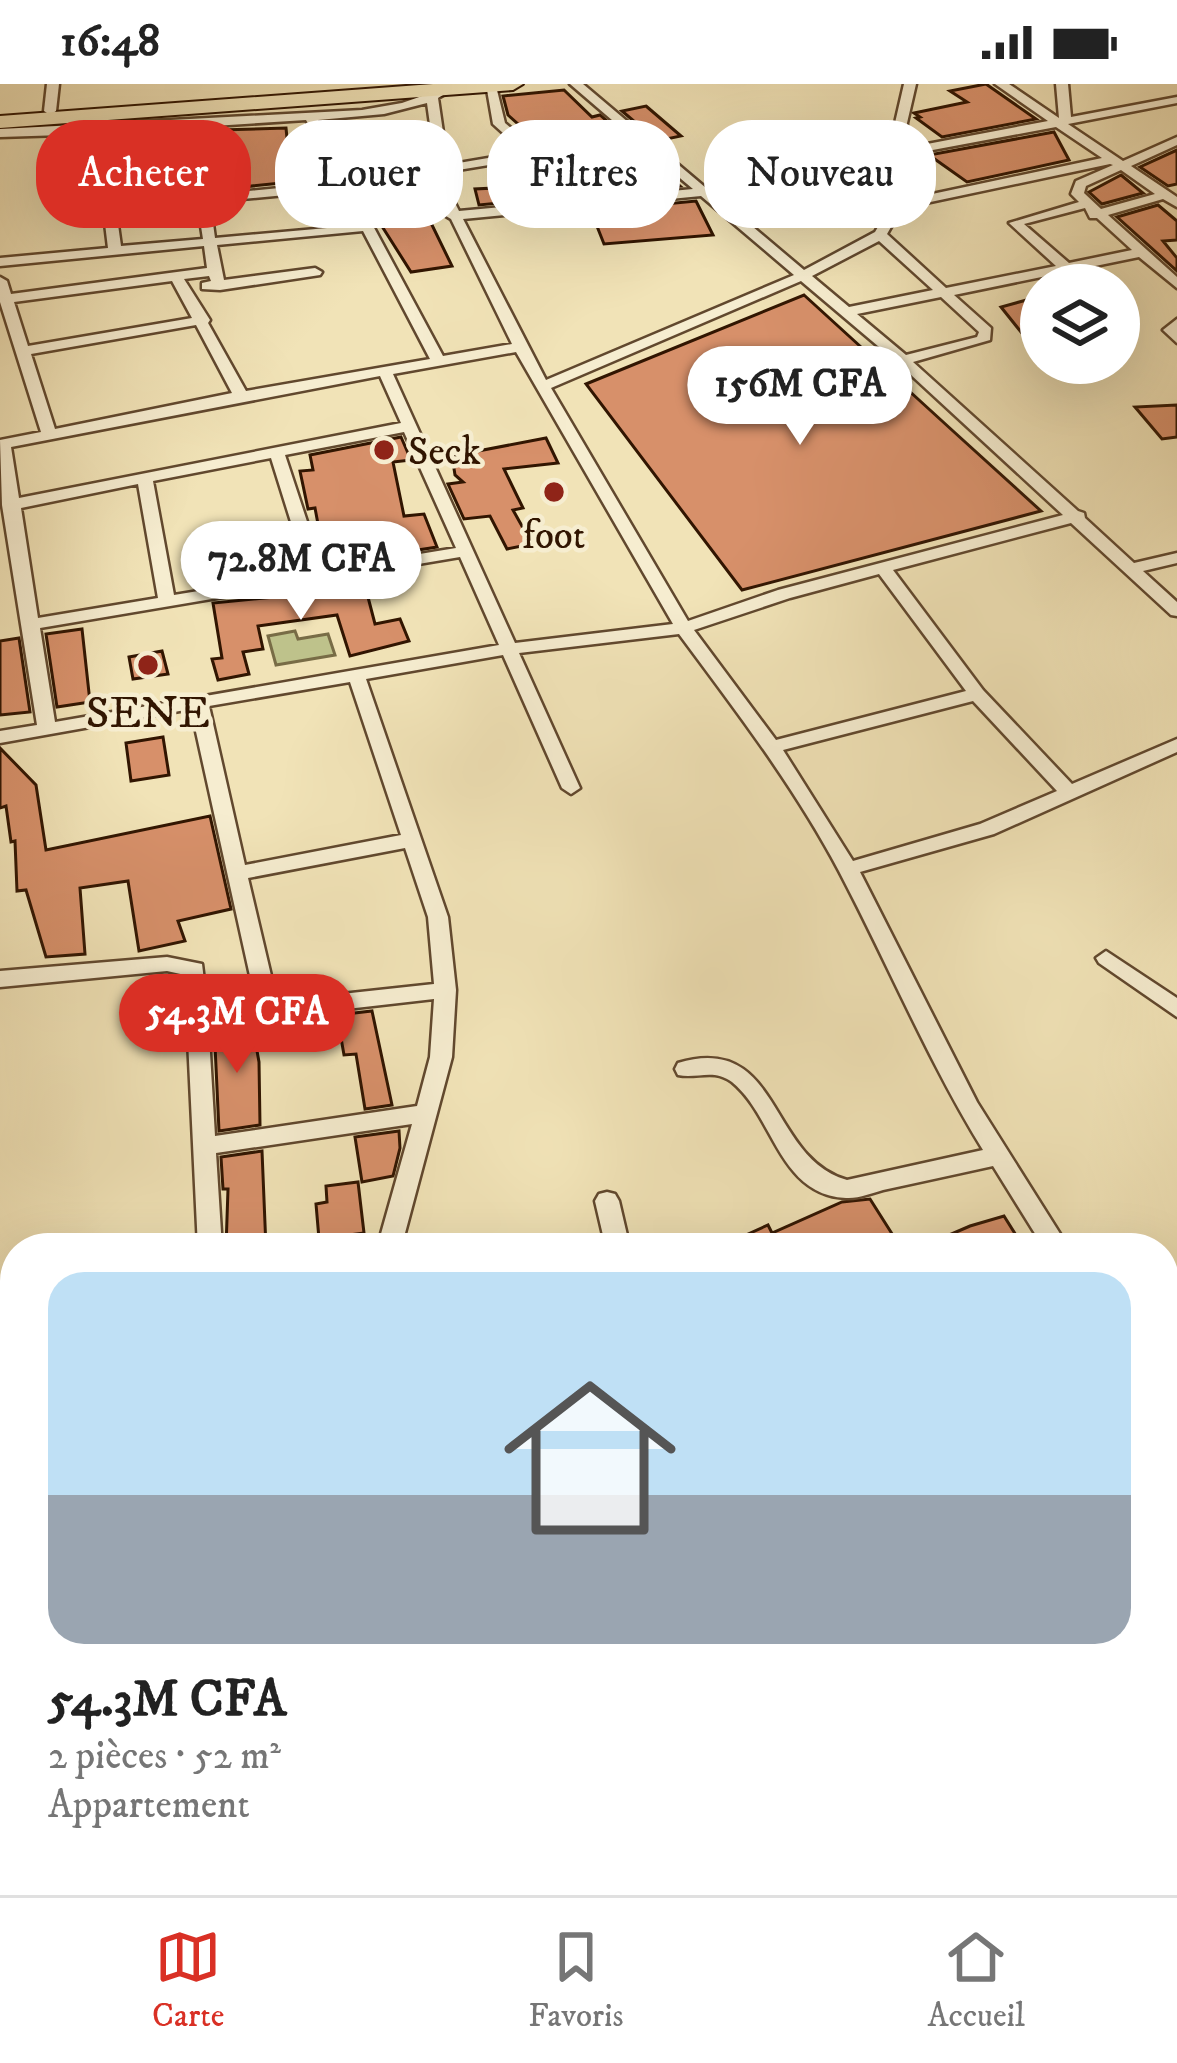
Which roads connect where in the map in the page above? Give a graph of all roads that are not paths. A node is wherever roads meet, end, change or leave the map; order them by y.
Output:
1 (52, 84) edge
2 (410, 84) edge
3 (513, 84) edge
4 (576, 84) edge
5 (910, 84) edge
6 (1001, 84) edge
7 (1062, 84) edge
8 (490, 86) edge
9 (440, 93) junction
10 (1177, 100) edge
11 (50, 111) junction
12 (310, 116) junction
13 (0, 118) edge
14 (251, 120) edge
15 (312, 120) edge
16 (439, 120) edge
17 (498, 120) edge
18 (618, 120) edge
19 (904, 120) edge
20 (1059, 120) junction
21 (0, 134) edge
22 (36, 134) edge
23 (1177, 141) edge
24 (936, 145) edge
25 (1115, 163) junction
26 (680, 173) edge
27 (704, 192) joint
28 (680, 195) edge
29 (936, 197) edge
30 (1171, 199) edge
31 (1091, 210) junction
32 (113, 228) edge
33 (207, 228) edge
34 (458, 228) edge
35 (747, 228) edge
36 (884, 228) edge
37 (880, 235) junction
38 (209, 241) junction
39 (115, 250) junction
40 (1139, 254) junction
41 (0, 262) edge
42 (1061, 264) edge
43 (1087, 264) edge
44 (315, 272) dead end
45 (804, 275) junction
46 (1020, 277) edge
47 (217, 278) junction
48 (0, 280) edge
49 (180, 282) junction
50 (1177, 284) edge
51 (944, 292) junction
52 (6, 298) junction
53 (847, 312) junction
54 (203, 320) junction
55 (1177, 323) edge
56 (1177, 339) edge
57 (520, 347) junction
58 (23, 351) junction
59 (903, 360) junction
60 (438, 361) junction
61 (385, 371) junction
62 (544, 386) junction
63 (241, 396) junction
64 (410, 426) junction
65 (50, 436) junction
66 (2, 445) edge
67 (277, 454) junction
68 (145, 479) junction
69 (10, 506) junction
70 (1078, 516) junction
71 (467, 551) junction
72 (1177, 558) edge
73 (1132, 568) junction
74 (884, 569) junction
75 (317, 577) junction
76 (167, 603) junction
77 (1177, 611) edge
78 (31, 624) junction
79 (684, 628) junction
80 (507, 649) junction
81 (357, 677) junction
82 (977, 694) junction
83 (199, 704) junction
84 (46, 731) junction
85 (0, 737) edge
86 (1177, 745) edge
87 (773, 747) junction
88 (571, 788) dead end
89 (1070, 793) junction
90 (411, 840) junction
91 (848, 869) junction
92 (241, 873) junction
93 (1106, 958) dead end
94 (0, 979) edge
95 (445, 989) junction
96 (1177, 1009) edge
97 (268, 1010) junction
98 (194, 1013) junction
99 (686, 1069) dead end
100 (424, 1113) junction
101 (206, 1146) junction
102 (999, 1156) junction
103 (608, 1201) dead end
104 (210, 1233) edge
105 (393, 1233) edge
106 (615, 1233) edge
107 (1048, 1233) edge

1 - 11 street
2 - 11 highway
3 - 8 highway
4 - 18 street
5 - 19 street
6 - 20 street
7 - 20 street
8 - 9 highway
8 - 17 street
9 - 12 street
9 - 13 highway
9 - 16 street
10 - 20 street
11 - 13 highway
12 - 14 street
12 - 15 street
20 - 24 street
20 - 25 street
21 - 22 street
23 - 25 street
25 - 29 street
25 - 30 street
25 - 31 street
26 - 27 street
27 - 28 street
30 - 31 street
31 - 40 street
31 - 42 street
32 - 39 street
33 - 38 street
34 - 57 street
35 - 45 street
36 - 37 street
37 - 45 street
37 - 51 street
38 - 39 street
38 - 47 street
38 - 60 street
39 - 41 street
40 - 43 street
40 - 50 street
44 - 47 street
45 - 53 street
45 - 62 street
46 - 51 street
47 - 49 street
48 - 52 street
49 - 52 street
49 - 54 street
51 - 53 street
51 - 59 street
52 - 58 street
53 - 59 street
54 - 58 street
54 - 63 street
55 - 56 street
57 - 60 street
57 - 62 street
58 - 65 street
59 - 70 street
60 - 61 street
61 - 63 street
61 - 64 street
62 - 79 street
63 - 65 street
64 - 67 street
64 - 71 street
65 - 66 street
66 - 69 street
67 - 68 street
67 - 75 street
68 - 69 street
68 - 76 street
69 - 78 street
70 - 73 street
70 - 74 street
71 - 75 street
71 - 80 street
72 - 73 street
73 - 77 street
74 - 79 street
74 - 82 street
75 - 76 street
76 - 78 street
78 - 84 street
79 - 80 street
79 - 87 street
80 - 81 street
80 - 88 street
81 - 83 street
81 - 90 street
82 - 87 street
82 - 89 street
83 - 84 street
83 - 92 street
84 - 85 street
86 - 89 street
87 - 91 street
89 - 91 street
90 - 92 street
90 - 95 street
91 - 102 street
92 - 97 street
93 - 96 street
94 - 98 street
95 - 97 street
95 - 100 street
97 - 98 street
98 - 101 street
99 - 102 street
100 - 101 street
100 - 105 street
101 - 104 street
102 - 107 street
103 - 106 street

